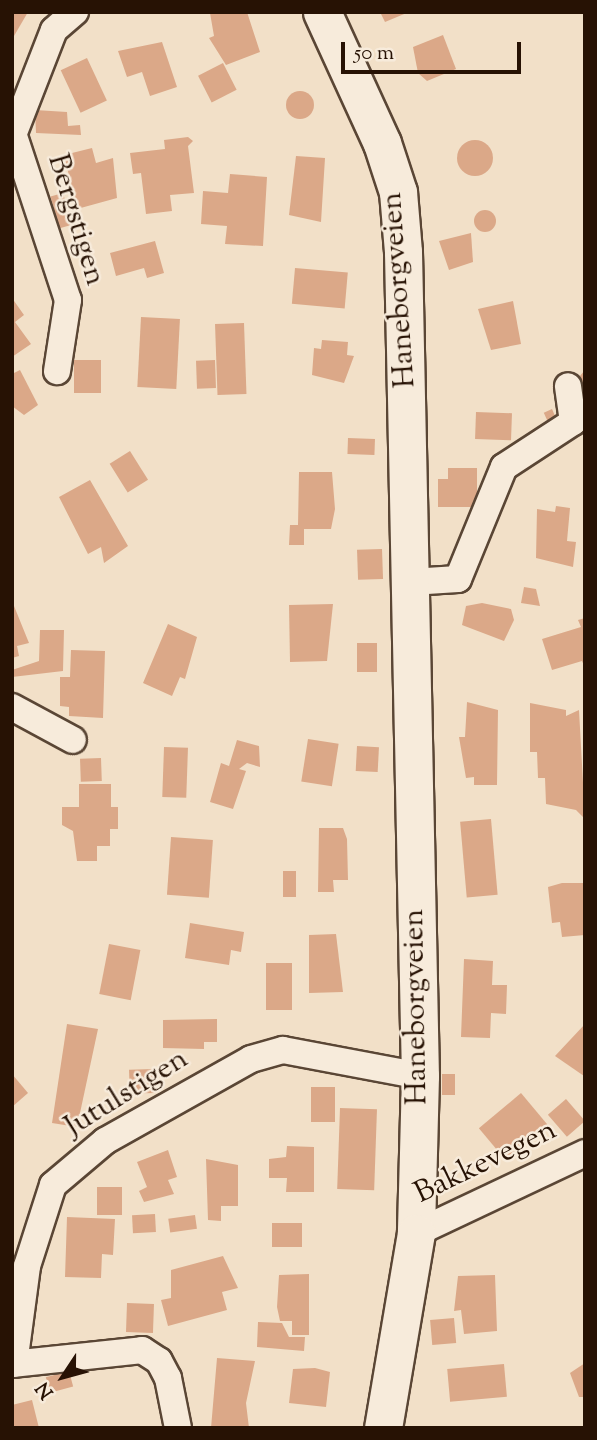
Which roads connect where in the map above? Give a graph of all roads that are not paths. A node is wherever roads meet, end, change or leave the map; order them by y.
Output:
1 (75, 12) edge
2 (322, 12) edge
3 (14, 130) edge
4 (57, 371) dead end
5 (568, 386) dead end
6 (411, 582) junction
7 (12, 706) edge
8 (73, 740) dead end
9 (419, 1076) junction
10 (585, 1153) edge
11 (416, 1233) junction
12 (13, 1364) edge
13 (178, 1428) edge
14 (383, 1428) edge

1 - 3 street, Bergstigen
2 - 6 street, Haneborgveien
3 - 4 street, Bergstigen
5 - 6 street
6 - 9 street, Haneborgveien
7 - 8 street
9 - 11 street, Haneborgveien
9 - 12 street, Jutulstigen
10 - 11 street, Bakkevegen
11 - 14 street, Haneborgveien
12 - 13 street

